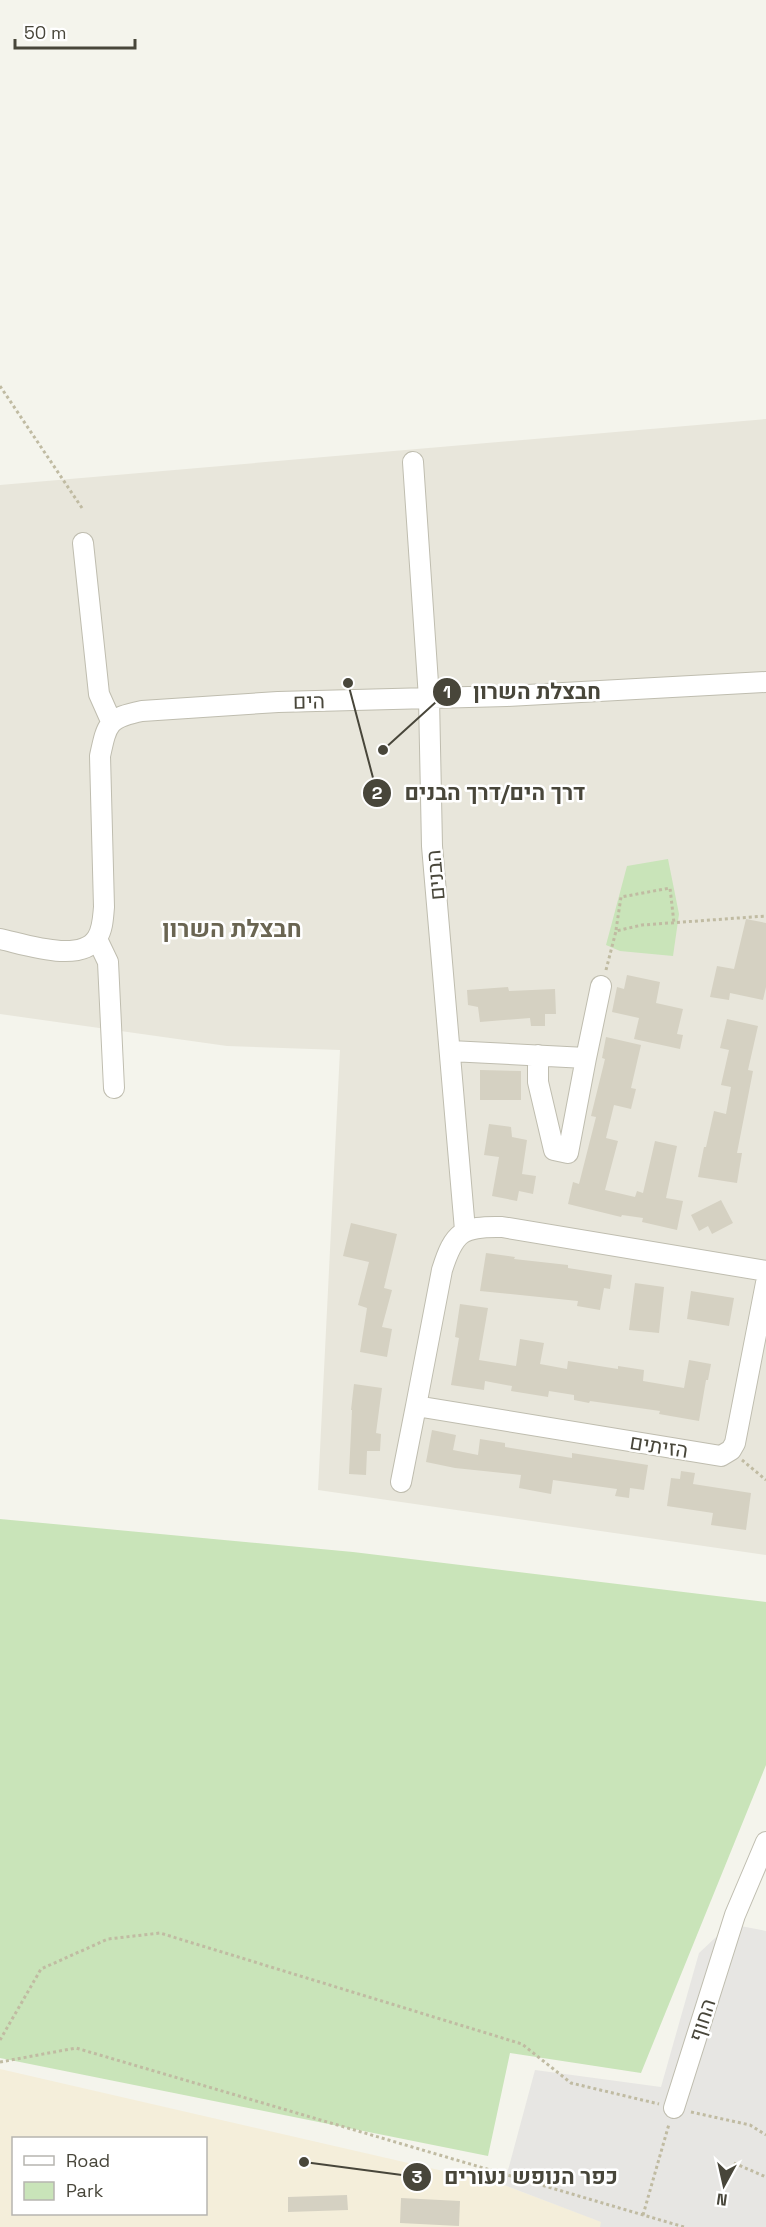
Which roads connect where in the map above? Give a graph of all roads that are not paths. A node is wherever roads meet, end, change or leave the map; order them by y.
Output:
1 (413, 462) dead end
2 (83, 543) dead end
3 (766, 682) edge
4 (429, 698) junction
5 (111, 721) junction
6 (0, 939) edge
7 (97, 939) junction
8 (601, 986) road end
9 (450, 1051) junction
10 (538, 1055) junction
11 (586, 1058) junction
12 (114, 1088) dead end
13 (465, 1230) junction
14 (766, 1271) edge
15 (766, 1283) edge
16 (416, 1406) junction
17 (401, 1482) dead end
18 (766, 1842) edge
19 (674, 2108) road end

1 - 4 street, הבנים
2 - 5 street
3 - 4 street, הים
4 - 5 street, הים
4 - 9 street, הבנים
5 - 7 street
6 - 7 street
7 - 12 street
8 - 11 street
9 - 10 street
9 - 13 street, הבנים
10 - 11 street
10 - 11 street
13 - 14 street
13 - 16 street
15 - 16 street, הזיתים
16 - 17 street
18 - 19 street, החוף

